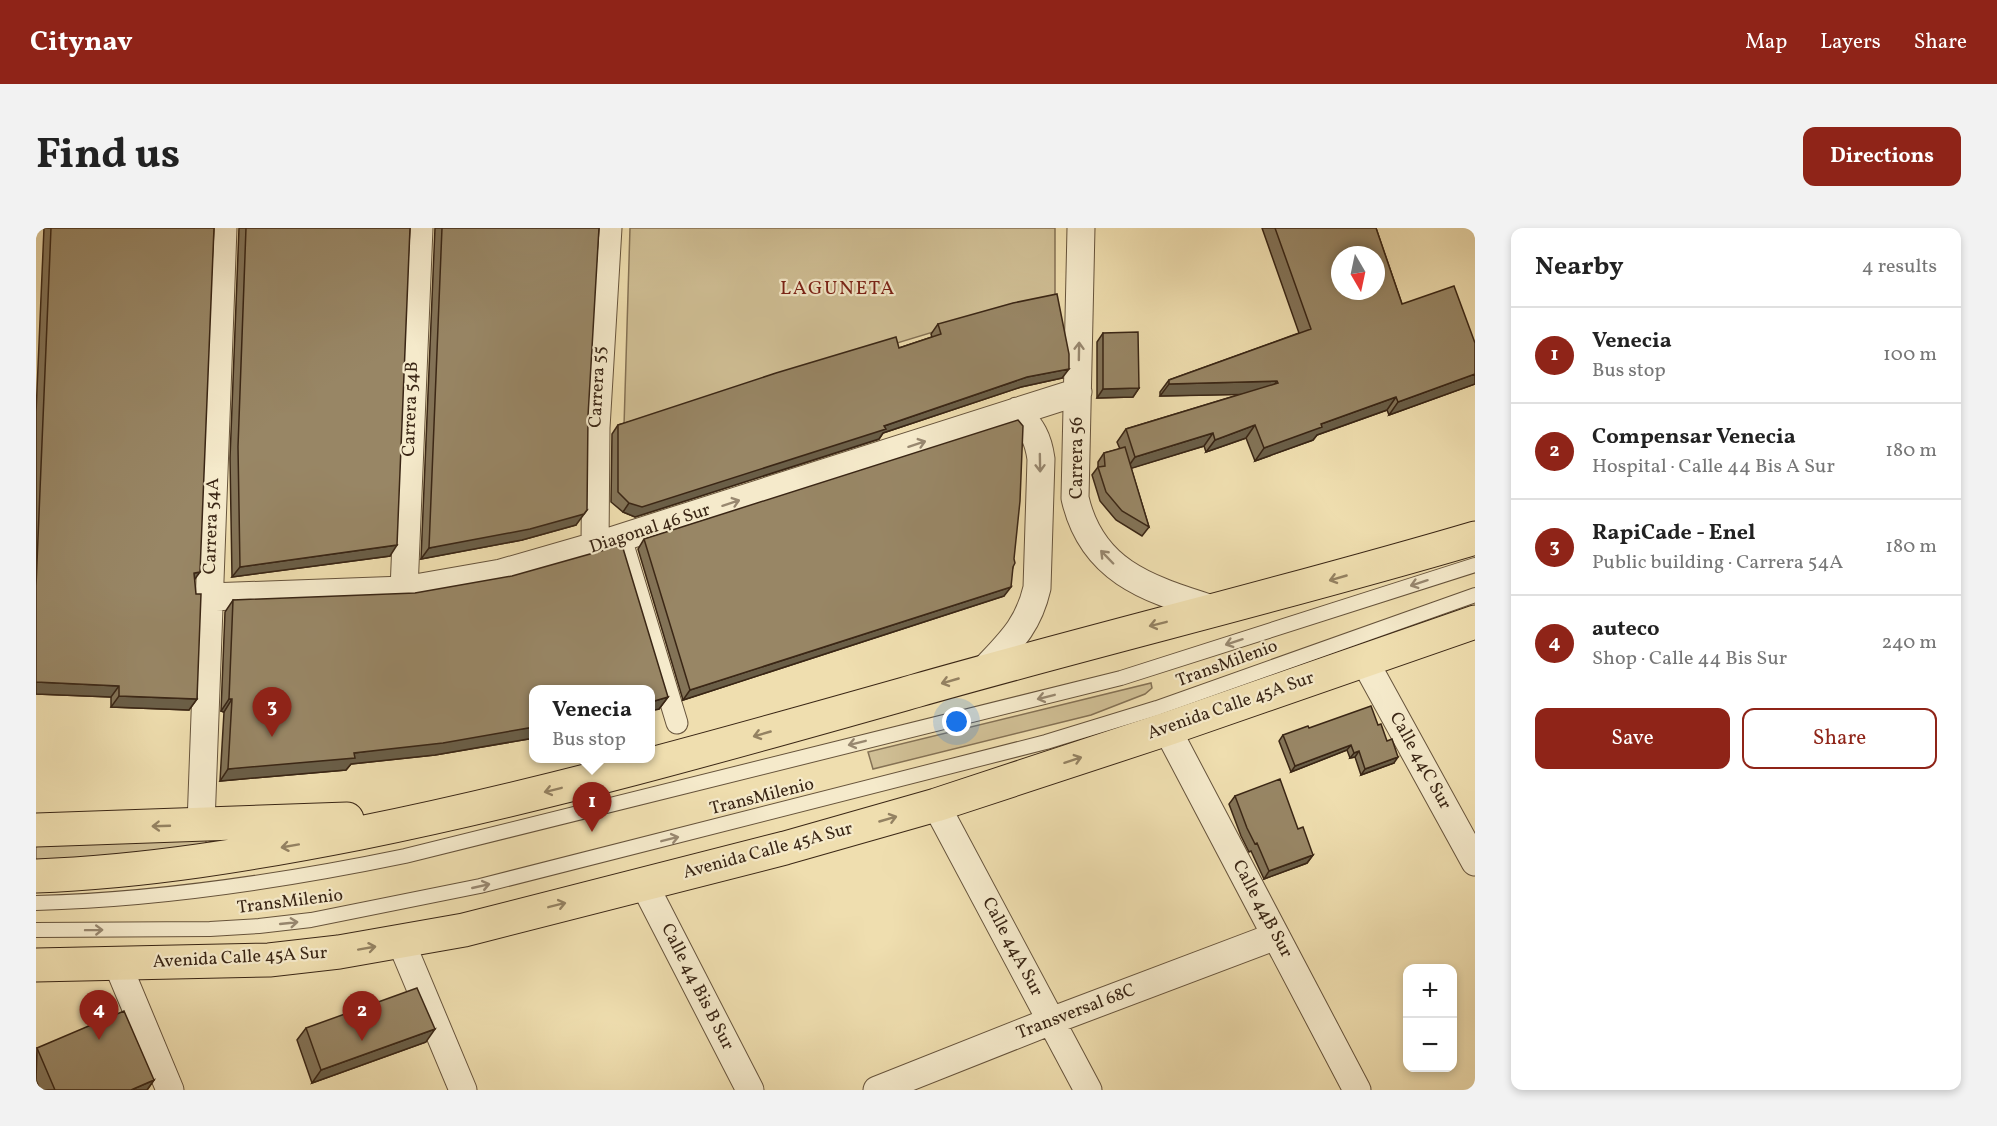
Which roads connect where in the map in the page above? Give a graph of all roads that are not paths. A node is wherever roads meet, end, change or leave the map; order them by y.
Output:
1 (223, 228) edge
2 (419, 228) edge
3 (608, 228) edge
4 (1081, 228) edge
5 (1078, 392) junction
6 (1017, 411) junction
7 (621, 538) junction
8 (1475, 538) edge
9 (595, 546) junction
10 (1475, 565) edge
11 (404, 590) junction
12 (1475, 595) edge
13 (209, 597) junction
14 (1215, 610) junction
15 (1475, 622) edge
16 (1475, 636) edge
17 (1419, 640) junction
18 (1364, 660) junction
19 (983, 671) junction
20 (677, 723) dead end
21 (1167, 729) junction
22 (936, 805) junction
23 (450, 815) junction
24 (201, 824) junction
25 (36, 830) edge
26 (1475, 862) edge
27 (36, 876) edge
28 (645, 884) junction
29 (36, 903) edge
30 (36, 930) edge
31 (1276, 936) junction
32 (401, 942) junction
33 (117, 963) junction
34 (36, 964) edge
35 (1051, 1021) junction
36 (170, 1090) edge
37 (463, 1090) edge
38 (750, 1090) edge
39 (877, 1090) edge
40 (1088, 1090) edge
41 (1357, 1090) edge

1 - 13 street, Carrera 54A
2 - 11 street, Carrera 54B
3 - 9 street, Carrera 55
5 -> 4 street, Carrera 56
5 - 6 street, Diagonal 46 Sur
14 -> 5 street, Carrera 56
7 -> 6 street, Diagonal 46 Sur
6 -> 19 street, Carrera 56
7 - 9 street, Diagonal 46 Sur
7 - 20 street
8 -> 14 highway
9 - 11 street, Diagonal 46 Sur
10 -> 29 lane, TransMilenio
11 - 13 street, Diagonal 46 Sur
30 -> 12 lane, TransMilenio
13 - 24 street, Carrera 54A
14 -> 19 highway
15 - 17 highway, Avenida Calle 45A Sur
16 - 17 highway
17 - 18 highway, Avenida Calle 45A Sur
18 - 21 highway, Avenida Calle 45A Sur
18 - 26 street, Calle 44C Sur
19 -> 23 highway
22 -> 21 highway, Avenida Calle 45A Sur
21 - 31 street, Calle 44B Sur
28 -> 22 highway, Avenida Calle 45A Sur
22 - 35 street, Calle 44A Sur
23 - 24 highway
23 -> 27 highway
24 -> 25 highway
32 -> 28 highway, Avenida Calle 45A Sur
28 - 38 street, Calle 44 Bis B Sur
31 - 35 street, Transversal 68C
31 - 41 street, Calle 44B Sur
33 -> 32 highway, Avenida Calle 45A Sur
32 - 37 street
33 - 34 highway, Avenida Calle 45A Sur
33 - 36 street
35 - 39 street, Transversal 68C
35 - 40 street, Calle 44A Sur

